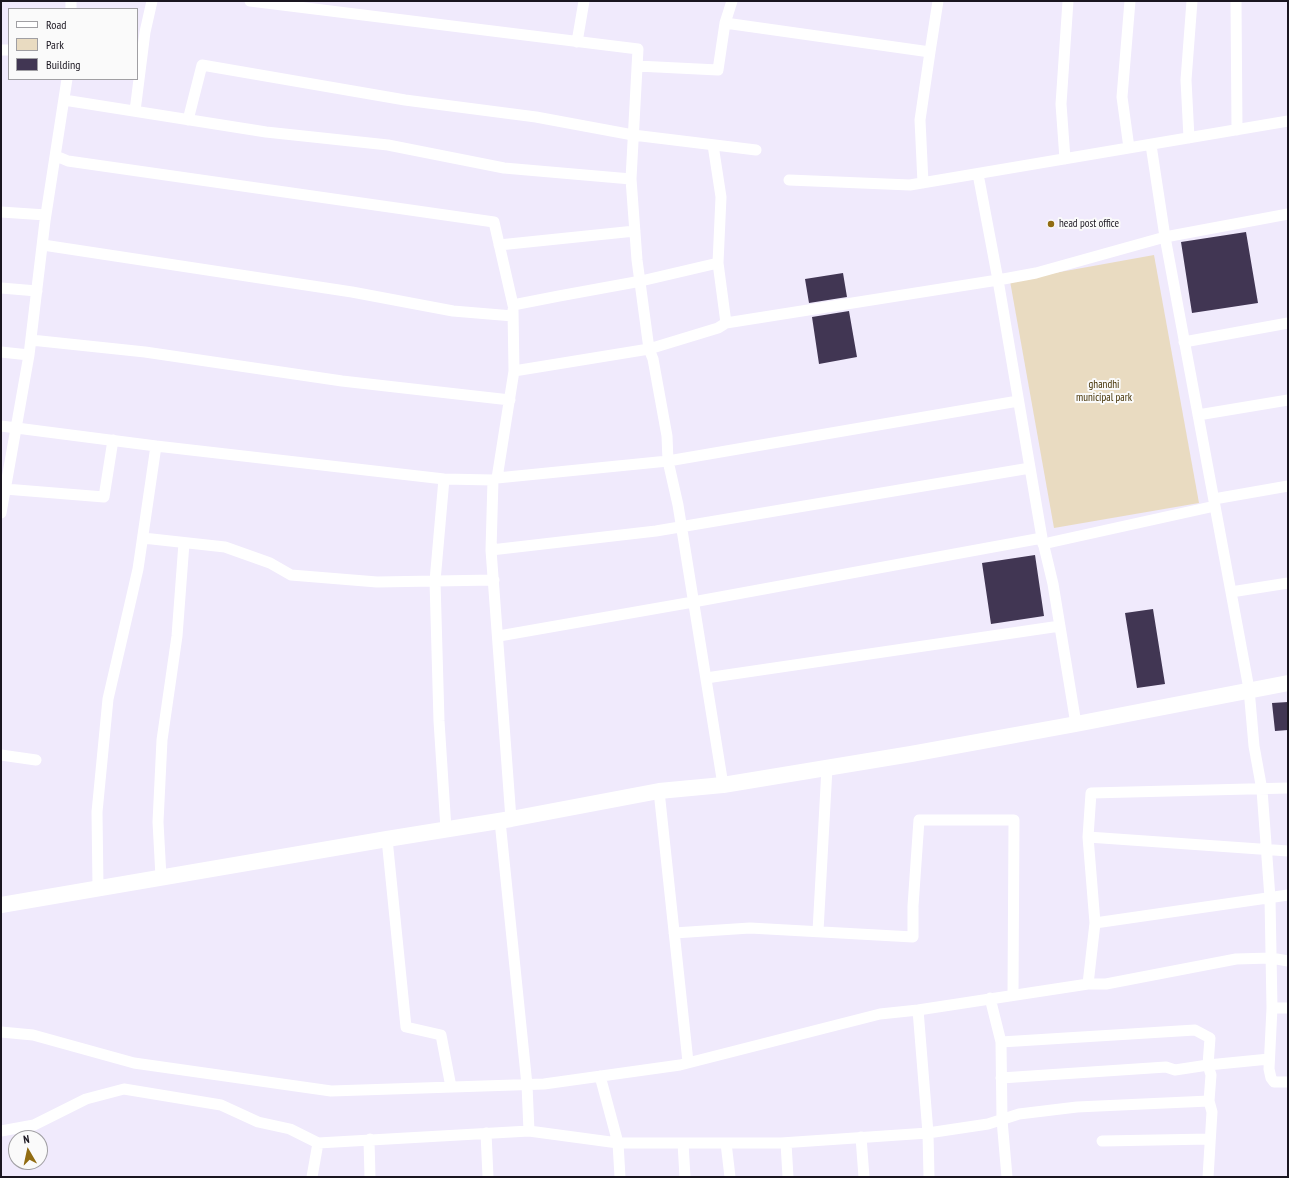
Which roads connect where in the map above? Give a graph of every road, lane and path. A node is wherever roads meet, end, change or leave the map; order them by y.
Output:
1 (152, 1) edge
2 (250, 1) edge
3 (584, 1) edge
4 (732, 1) edge
5 (938, 1) edge
6 (1068, 1) edge
7 (1130, 1) edge
8 (1192, 1) edge
9 (1236, 1) edge
10 (725, 23) junction
11 (577, 42) junction
12 (930, 52) junction
13 (637, 66) junction
14 (67, 80) edge
15 (64, 100) junction
16 (135, 111) junction
17 (188, 120) junction
18 (1288, 121) edge
19 (1237, 130) junction
20 (633, 135) junction
21 (1189, 138) junction
22 (713, 145) junction
23 (1151, 145) junction
24 (1130, 148) junction
25 (756, 150) dead end
26 (56, 156) junction
27 (1065, 159) junction
28 (978, 174) junction
29 (631, 179) junction
30 (789, 180) dead end
31 (922, 183) junction
32 (1, 212) edge
33 (1288, 214) edge
34 (46, 215) junction
35 (635, 231) junction
36 (1165, 237) junction
37 (43, 245) junction
38 (500, 245) junction
39 (718, 262) junction
40 (998, 280) junction
41 (641, 282) junction
42 (1, 288) edge
43 (37, 292) junction
44 (513, 311) junction
45 (726, 323) junction
46 (1288, 323) edge
47 (31, 340) junction
48 (1184, 342) junction
49 (649, 349) junction
50 (1, 352) edge
51 (29, 355) junction
52 (514, 371) junction
53 (510, 400) junction
54 (1288, 400) edge
55 (1018, 401) junction
56 (1198, 415) junction
57 (1, 426) edge
58 (16, 428) junction
59 (113, 440) junction
60 (156, 446) junction
61 (668, 461) junction
62 (1030, 468) junction
63 (444, 479) junction
64 (495, 479) junction
65 (1288, 486) edge
66 (5, 489) junction
67 (1214, 503) junction
68 (1, 510) edge
69 (681, 526) junction
70 (143, 538) junction
71 (1042, 541) junction
72 (184, 543) junction
73 (492, 550) junction
74 (494, 580) junction
75 (436, 581) junction
76 (1288, 583) edge
77 (1231, 592) junction
78 (693, 602) junction
79 (1060, 626) junction
80 (499, 636) junction
81 (706, 678) junction
82 (1288, 682) edge
83 (1249, 689) junction
84 (1076, 724) junction
85 (1, 755) edge
86 (36, 760) dead end
87 (827, 768) junction
88 (723, 785) junction
89 (1288, 788) edge
90 (1262, 790) junction
91 (660, 791) junction
92 (506, 820) junction
93 (446, 829) junction
94 (1088, 837) junction
95 (387, 838) junction
96 (1266, 850) junction
97 (1288, 851) edge
98 (160, 877) junction
99 (98, 887) junction
100 (1288, 895) edge
101 (1270, 898) junction
102 (1, 905) edge
103 (1095, 922) junction
104 (818, 931) junction
105 (674, 933) junction
106 (1271, 958) junction
107 (1288, 961) edge
108 (1088, 984) junction
109 (1013, 995) junction
110 (990, 998) junction
111 (1272, 1008) junction
112 (1288, 1008) edge
113 (918, 1010) junction
114 (1, 1032) edge
115 (1001, 1042) junction
116 (1269, 1059) junction
117 (688, 1062) junction
118 (1208, 1065) junction
119 (600, 1076) junction
120 (1001, 1078) junction
121 (1288, 1082) edge
122 (527, 1085) junction
123 (451, 1087) junction
124 (1209, 1101) junction
125 (1002, 1120) junction
126 (1, 1131) edge
127 (529, 1131) junction
128 (928, 1132) junction
129 (486, 1133) junction
130 (861, 1137) junction
131 (1210, 1139) junction
132 (369, 1140) junction
133 (1102, 1141) dead end
134 (318, 1143) junction
135 (618, 1143) junction
136 (682, 1143) junction
137 (726, 1143) junction
138 (786, 1143) junction
139 (312, 1177) edge
140 (370, 1177) edge
141 (488, 1177) edge
142 (620, 1177) edge
143 (685, 1177) edge
144 (730, 1177) edge
145 (788, 1177) edge
146 (864, 1177) edge
147 (929, 1177) edge
148 (1007, 1177) edge
149 (1208, 1177) edge

1 - 16 street
2 - 11 street
3 - 11 street
4 - 10 street
5 - 12 street
6 - 27 street
7 - 24 street
8 - 21 street
9 - 19 street
10 - 12 street
10 - 13 street
11 - 13 street
12 - 31 street
13 - 20 street
14 - 15 street
15 - 16 street
15 - 26 street
16 - 17 street
17 - 20 street
17 - 29 street
18 - 19 street
19 - 21 street
20 - 22 street
20 - 29 street
21 - 23 street
22 - 25 street
22 - 39 street
23 - 24 street
23 - 36 street
24 - 27 street
26 - 34 street
26 - 38 street
27 - 28 street
28 - 31 street
28 - 40 street
29 - 35 street
30 - 31 street
32 - 34 street
33 - 36 street
34 - 37 street
35 - 38 street
35 - 41 street
36 - 40 street
36 - 48 street
37 - 43 street
37 - 44 street
38 - 44 street
39 - 41 street
39 - 45 street
40 - 45 street
40 - 55 street
41 - 44 street
41 - 49 street
42 - 43 street
43 - 47 street
44 - 52 street
45 - 49 street
46 - 48 street
47 - 51 street
47 - 53 street
48 - 56 street
49 - 52 street
49 - 61 street
50 - 51 street
51 - 58 street
52 - 53 street
53 - 64 street
54 - 56 street
55 - 61 street
55 - 62 street
56 - 67 street
57 - 58 street
58 - 59 street
58 - 66 street
59 - 60 street
59 - 66 street
60 - 63 street
60 - 70 street
61 - 64 street
61 - 69 street
62 - 69 street
62 - 71 street
63 - 64 street
63 - 75 street
64 - 73 street
65 - 67 street
66 - 68 street
67 - 71 street
67 - 77 street
69 - 73 street
69 - 78 street
70 - 72 street
70 - 99 street
71 - 78 street
71 - 79 street
72 - 75 street
72 - 98 street
73 - 74 street
74 - 75 street
74 - 80 street
75 - 93 street
76 - 77 street
77 - 83 street
78 - 80 street
78 - 81 street
79 - 81 street
79 - 84 street
80 - 92 street
81 - 88 street
82 - 83 street
83 - 84 street
83 - 90 street
84 - 87 street
85 - 86 street
87 - 88 street
87 - 104 street
88 - 91 street
89 - 90 street
90 - 94 street
90 - 96 street
91 - 92 street
91 - 105 street
92 - 93 street
92 - 122 street
93 - 95 street
94 - 96 street
94 - 103 street
95 - 98 street
95 - 123 street
96 - 97 street
96 - 101 street
98 - 99 street
99 - 102 street
100 - 101 street
101 - 103 street
101 - 106 street
103 - 108 street
104 - 105 street
104 - 109 street
105 - 117 street
106 - 107 street
106 - 108 street
106 - 111 street
108 - 109 street
109 - 110 street
110 - 113 street
110 - 115 street
111 - 112 street
111 - 116 street
113 - 117 street
113 - 128 street
114 - 123 street
115 - 118 street
115 - 120 street
116 - 118 street
116 - 121 street
117 - 119 street
118 - 120 street
118 - 124 street
119 - 122 street
119 - 135 street
120 - 125 street
122 - 123 street
122 - 127 street
124 - 125 street
124 - 131 street
125 - 128 street
125 - 148 street
126 - 134 street
127 - 129 street
127 - 135 street
128 - 130 street
128 - 147 street
129 - 132 street
129 - 141 street
130 - 138 street
130 - 146 street
131 - 133 street
131 - 149 street
132 - 134 street
132 - 140 street
134 - 139 street
135 - 136 street
135 - 142 street
136 - 137 street
136 - 143 street
137 - 138 street
137 - 144 street
138 - 145 street

